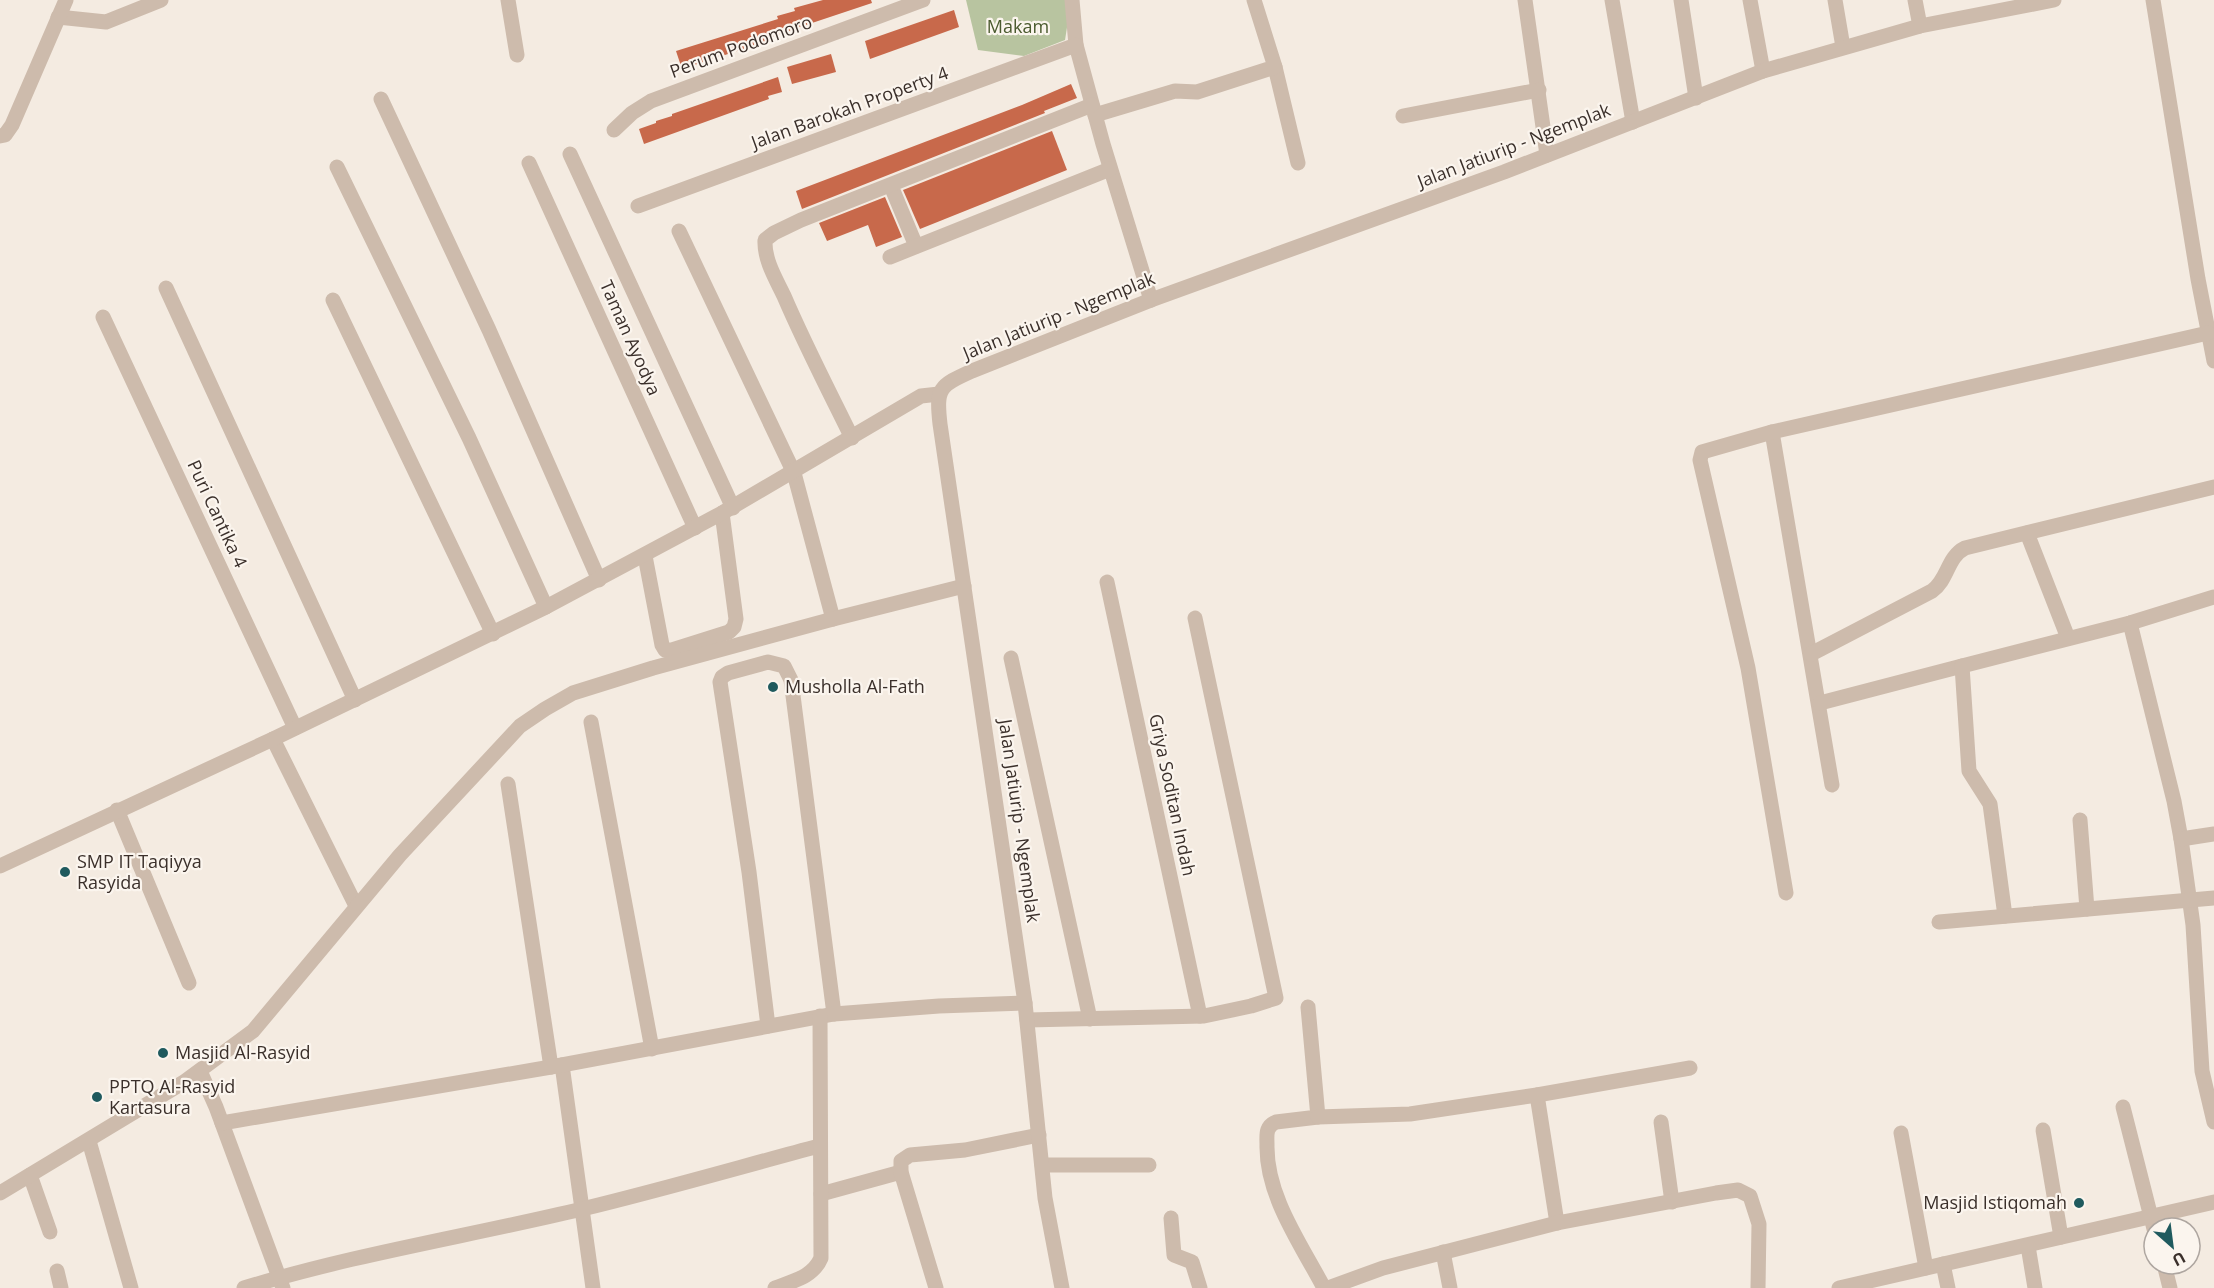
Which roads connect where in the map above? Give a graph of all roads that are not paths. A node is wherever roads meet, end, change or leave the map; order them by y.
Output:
1 (66, 0) edge
2 (161, 0) edge
3 (508, 0) edge
4 (923, 0) edge
5 (1254, 0) edge
6 (1525, 0) edge
7 (1612, 0) edge
8 (1681, 0) edge
9 (1750, 0) edge
10 (1835, 0) edge
11 (1916, 0) edge
12 (2054, 0) edge
13 (2153, 0) edge
14 (1075, 1) edge
15 (58, 17) junction
16 (1920, 26) junction
17 (1076, 45) junction
18 (1843, 47) junction
19 (517, 55) dead end
20 (1275, 67) junction
21 (1763, 71) junction
22 (1539, 90) junction
23 (1696, 98) junction
24 (381, 99) dead end
25 (1093, 110) junction
26 (1403, 116) dead end
27 (1633, 122) junction
28 (614, 130) dead end
29 (0, 136) edge
30 (570, 154) dead end
31 (1547, 155) junction
32 (529, 163) dead end
33 (1298, 163) dead end
34 (337, 167) dead end
35 (1110, 169) junction
36 (891, 186) junction
37 (638, 206) dead end
38 (679, 231) dead end
39 (916, 246) junction
40 (890, 257) dead end
41 (2214, 276) edge
42 (2198, 279) junction
43 (166, 288) dead end
44 (333, 300) dead end
45 (1151, 300) junction
46 (103, 317) dead end
47 (2208, 333) junction
48 (2214, 361) edge
49 (939, 394) junction
50 (1772, 432) junction
51 (852, 438) junction
52 (794, 473) junction
53 (2214, 487) edge
54 (727, 511) junction
55 (695, 528) junction
56 (2026, 533) junction
57 (645, 556) junction
58 (599, 580) junction
59 (1107, 582) dead end
60 (965, 591) junction
61 (2214, 597) edge
62 (546, 608) junction
63 (1195, 618) dead end
64 (832, 619) junction
65 (2130, 623) junction
66 (493, 634) junction
67 (2068, 638) junction
68 (1811, 654) junction
69 (1011, 657) dead end
70 (1962, 666) junction
71 (355, 700) junction
72 (1820, 704) junction
73 (591, 722) dead end
74 (295, 728) junction
75 (273, 739) junction
76 (508, 784) dead end
77 (1832, 785) dead end
78 (117, 810) junction
79 (2080, 820) dead end
80 (2214, 834) edge
81 (2181, 838) junction
82 (0, 866) edge
83 (1786, 893) dead end
84 (2214, 898) edge
85 (2191, 905) junction
86 (356, 906) junction
87 (2087, 909) junction
88 (2005, 915) junction
89 (1939, 922) dead end
90 (189, 982) dead end
91 (1025, 1003) junction
92 (1308, 1007) dead end
93 (827, 1015) junction
94 (1200, 1016) junction
95 (1090, 1019) junction
96 (1027, 1020) junction
97 (768, 1026) junction
98 (652, 1048) junction
99 (556, 1066) junction
100 (1690, 1068) dead end
101 (203, 1078) junction
102 (1537, 1095) junction
103 (2123, 1107) dead end
104 (1318, 1117) junction
105 (1661, 1122) dead end
106 (2214, 1122) edge
107 (222, 1123) junction
108 (2043, 1130) dead end
109 (1901, 1133) dead end
110 (1039, 1135) junction
111 (819, 1146) junction
112 (90, 1148) junction
113 (1042, 1165) junction
114 (1149, 1165) dead end
115 (901, 1172) junction
116 (30, 1176) junction
117 (0, 1193) edge
118 (820, 1194) junction
119 (1672, 1202) junction
120 (2214, 1202) edge
121 (581, 1209) junction
122 (2150, 1216) edge
123 (2173, 1216) edge
124 (1171, 1218) dead end
125 (1557, 1223) junction
126 (2142, 1225) edge
127 (50, 1232) dead end
128 (2061, 1237) junction
129 (2028, 1246) junction
130 (1443, 1252) junction
131 (1943, 1264) junction
132 (1926, 1268) junction
133 (57, 1271) dead end
134 (280, 1283) edge
135 (61, 1288) edge
136 (130, 1288) edge
137 (244, 1288) edge
138 (593, 1288) edge
139 (775, 1288) edge
140 (936, 1288) edge
141 (1062, 1288) edge
142 (1200, 1288) edge
143 (1326, 1288) edge
144 (1450, 1288) edge
145 (1758, 1288) edge
146 (1839, 1288) edge
147 (1948, 1288) edge
148 (2036, 1288) edge

1 - 15 street
2 - 15 street
3 - 19 street
4 - 28 street, Perum Podomoro
5 - 20 street
6 - 22 street
7 - 27 street
8 - 23 street
9 - 21 street
10 - 18 street
11 - 16 street
12 - 16 street, Jalan Jatiurip - Ngemplak
13 - 42 street
14 - 17 street
15 - 29 street
16 - 18 street, Jalan Jatiurip - Ngemplak
17 - 25 street
17 - 37 street, Jalan Barokah Property 4
18 - 21 street, Jalan Jatiurip - Ngemplak
20 - 25 street
20 - 33 street
21 - 23 street, Jalan Jatiurip - Ngemplak
22 - 26 street
22 - 31 street
23 - 27 street, Jalan Jatiurip - Ngemplak
24 - 58 street
25 - 35 street
25 - 36 street
27 - 31 street, Jalan Jatiurip - Ngemplak
30 - 54 street
31 - 45 street, Jalan Jatiurip - Ngemplak
32 - 55 street, Taman Ayodya
34 - 62 street
35 - 39 street
35 - 45 street
36 - 39 street
36 - 51 street
38 - 52 street
39 - 40 street
41 - 42 street
42 - 47 street
43 - 71 street
44 - 66 street
45 - 49 street, Jalan Jatiurip - Ngemplak
46 - 74 street, Puri Cantika 4
47 - 48 street
47 - 50 street
49 - 51 street
49 - 60 street, Jalan Jatiurip - Ngemplak
50 - 68 street
50 - 83 street
51 - 52 street
52 - 54 street
52 - 64 street
53 - 56 street
54 - 55 street
54 - 57 street
55 - 57 street
56 - 67 street
56 - 68 street
57 - 58 street
58 - 62 street
59 - 94 street, Griya Soditan Indah
60 - 64 street
60 - 91 street, Jalan Jatiurip - Ngemplak
61 - 65 street
62 - 66 street
63 - 94 street
64 - 86 street
65 - 67 street
65 - 81 street
66 - 71 street
67 - 70 street
68 - 72 street
69 - 95 street
70 - 72 street
70 - 88 street
71 - 74 street
72 - 77 street
73 - 98 street
74 - 75 street
75 - 78 street
75 - 86 street
76 - 99 street
78 - 82 street
78 - 90 street
79 - 87 street
80 - 81 street
81 - 85 street
84 - 85 street
85 - 87 street
85 - 106 street
86 - 101 street
87 - 88 street
88 - 89 street
91 - 93 street
91 - 96 street, Jalan Jatiurip - Ngemplak
92 - 104 street
93 - 97 street
93 - 97 street
93 - 111 street
94 - 95 street
95 - 96 street
96 - 110 street, Jalan Jatiurip - Ngemplak
97 - 98 street
98 - 99 street
99 - 107 street
99 - 121 street
100 - 102 street
101 - 107 street
101 - 112 street
102 - 104 street
102 - 125 street
103 - 122 street
104 - 143 street
105 - 119 street
107 - 134 street
108 - 128 street
109 - 132 street
110 - 113 street, Jalan Jatiurip - Ngemplak
110 - 115 street
111 - 118 street
111 - 121 street
112 - 116 street
112 - 136 street
113 - 114 street
113 - 141 street, Jalan Jatiurip - Ngemplak
115 - 118 street
115 - 140 street
116 - 117 street
116 - 127 street
118 - 139 street
119 - 125 street
119 - 145 street
120 - 123 street
121 - 134 street
121 - 138 street
124 - 142 street
125 - 130 street
126 - 128 street
128 - 129 street
129 - 131 street
129 - 148 street
130 - 143 street
130 - 144 street
131 - 132 street
131 - 147 street
132 - 146 street
133 - 135 street
134 - 137 street

